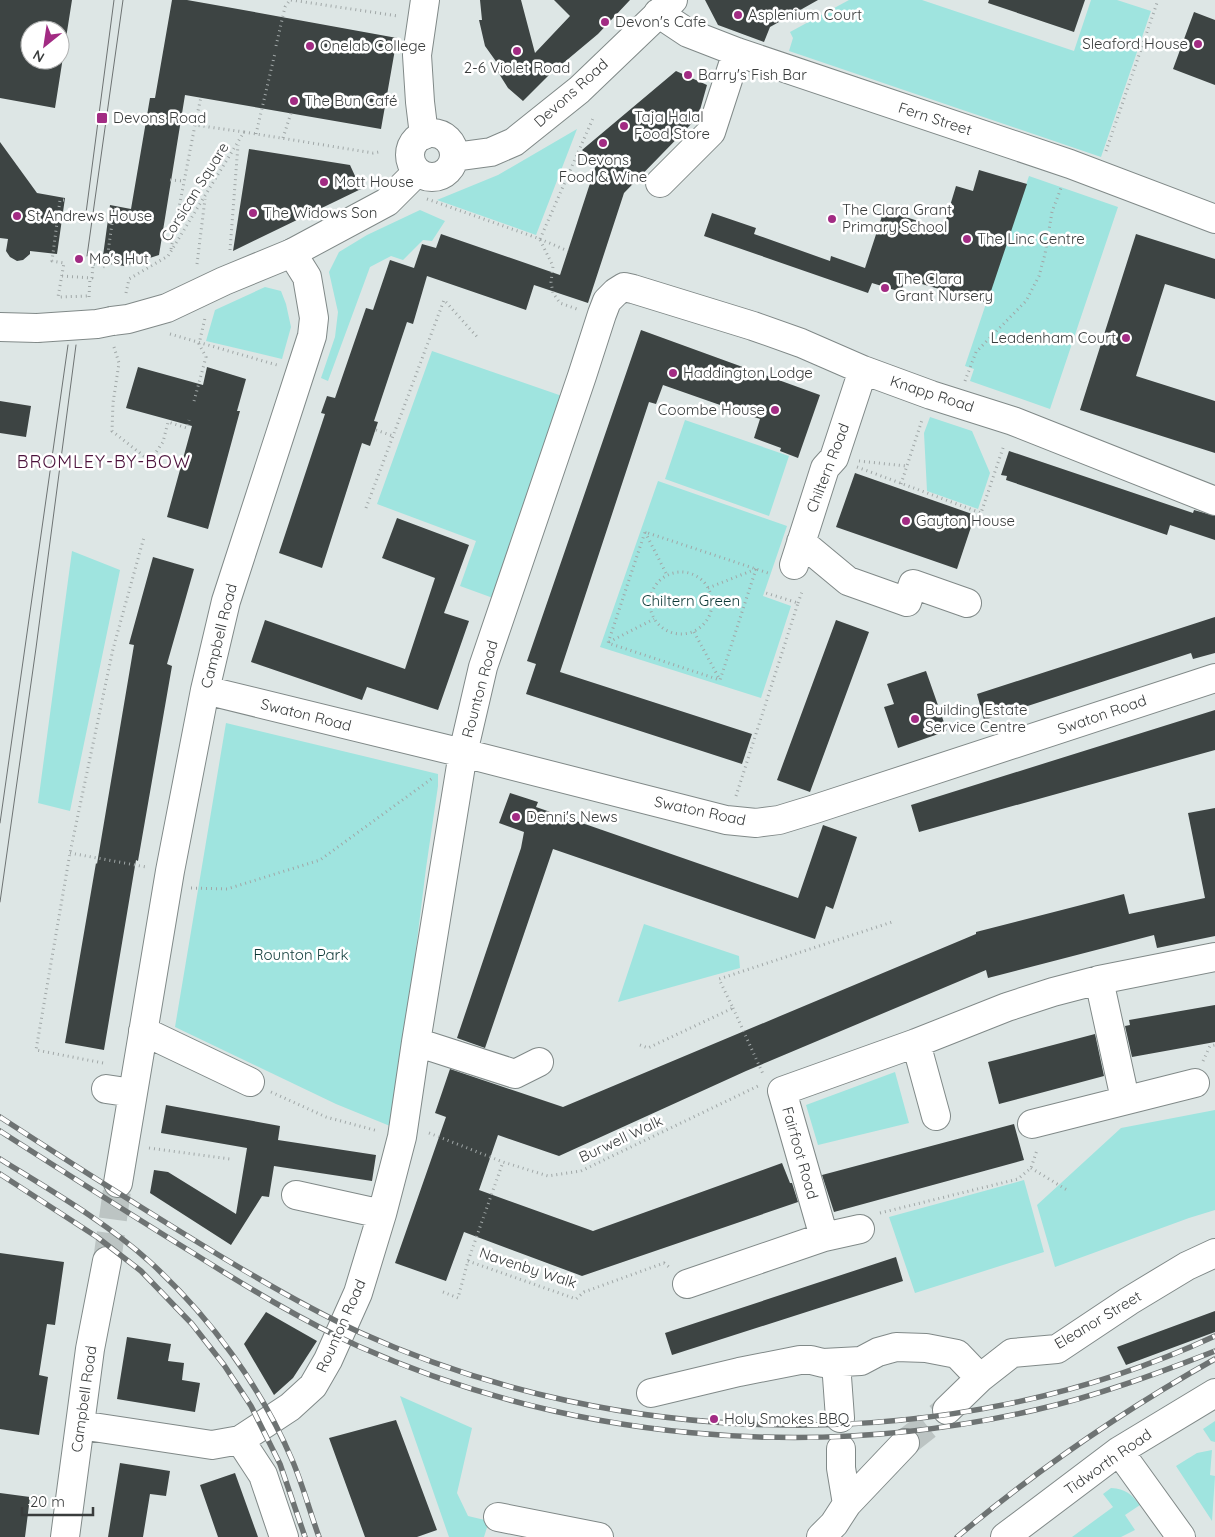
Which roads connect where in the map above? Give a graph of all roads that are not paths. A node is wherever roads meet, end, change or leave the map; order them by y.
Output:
1 (425, 0) edge
2 (665, 6) edge
3 (737, 52) junction
4 (424, 134) junction
5 (454, 157) junction
6 (417, 172) junction
7 (660, 183) dead end
8 (1215, 219) edge
9 (292, 253) junction
10 (647, 293) joint
11 (0, 327) edge
12 (863, 370) junction
13 (1215, 501) edge
14 (967, 603) dead end
15 (1215, 678) edge
16 (205, 690) junction
17 (463, 753) junction
18 (1215, 957) edge
19 (1099, 980) junction
20 (144, 1031) junction
21 (416, 1042) junction
22 (916, 1043) junction
23 (539, 1062) dead end
24 (135, 1081) junction
25 (250, 1082) road end
26 (1195, 1083) dead end
27 (106, 1089) dead end
28 (1125, 1099) junction
29 (936, 1116) dead end
30 (1032, 1124) road end
31 (118, 1183) tunnel mouth
32 (296, 1195) dead end
33 (382, 1214) junction
34 (860, 1230) road end
35 (824, 1237) junction
36 (1215, 1253) edge
37 (107, 1261) tunnel mouth
38 (687, 1284) dead end
39 (836, 1363) junction
40 (980, 1378) junction
41 (650, 1393) dead end
42 (1215, 1394) edge
43 (948, 1410) tunnel mouth
44 (840, 1418) dead end
45 (80, 1424) junction
46 (240, 1440) junction
47 (905, 1443) tunnel mouth
48 (841, 1448) dead end
49 (1119, 1451) junction
50 (847, 1504) junction
51 (498, 1517) dead end
52 (65, 1537) edge
53 (284, 1537) edge
54 (595, 1537) edge
55 (821, 1537) edge
56 (1005, 1537) edge
57 (1181, 1537) edge

1 - 4 street
2 - 3 street, Fern Street
2 - 5 street, Devons Road
3 - 7 street
3 - 8 street, Fern Street
4 - 5 street
4 - 6 street
5 - 6 street
6 - 9 street
9 - 11 street, bridge
9 - 16 street, Campbell Road
10 - 12 street, Knapp Road
10 - 17 street, Rounton Road
12 - 13 street, Knapp Road
12 - 14 street, Chiltern Road
15 - 17 street, Swaton Road
16 - 17 street, Swaton Road
16 - 20 street, Campbell Road
17 - 21 street, Rounton Road
18 - 19 street, Fairfoot Road
19 - 22 street, Fairfoot Road
19 - 28 street
20 - 24 street, Campbell Road
20 - 25 street
21 - 23 street
21 - 33 street, Rounton Road
22 - 29 street
22 - 35 street, Fairfoot Road
24 - 27 street
24 - 31 street, Campbell Road
26 - 28 street
28 - 30 street
32 - 33 street
33 - 46 street, Rounton Road
34 - 35 street
35 - 38 street
36 - 40 street, Eleanor Street
37 - 45 street, Campbell Road
39 - 40 street
39 - 41 street
39 - 44 street
40 - 43 street, Eleanor Street
42 - 49 street, Tidworth Road
45 - 46 street, Rounton Road
45 - 52 street, Campbell Road
46 - 53 street
47 - 50 street
48 - 50 street
49 - 56 street, Tidworth Road
49 - 57 street
50 - 55 street
51 - 54 street

